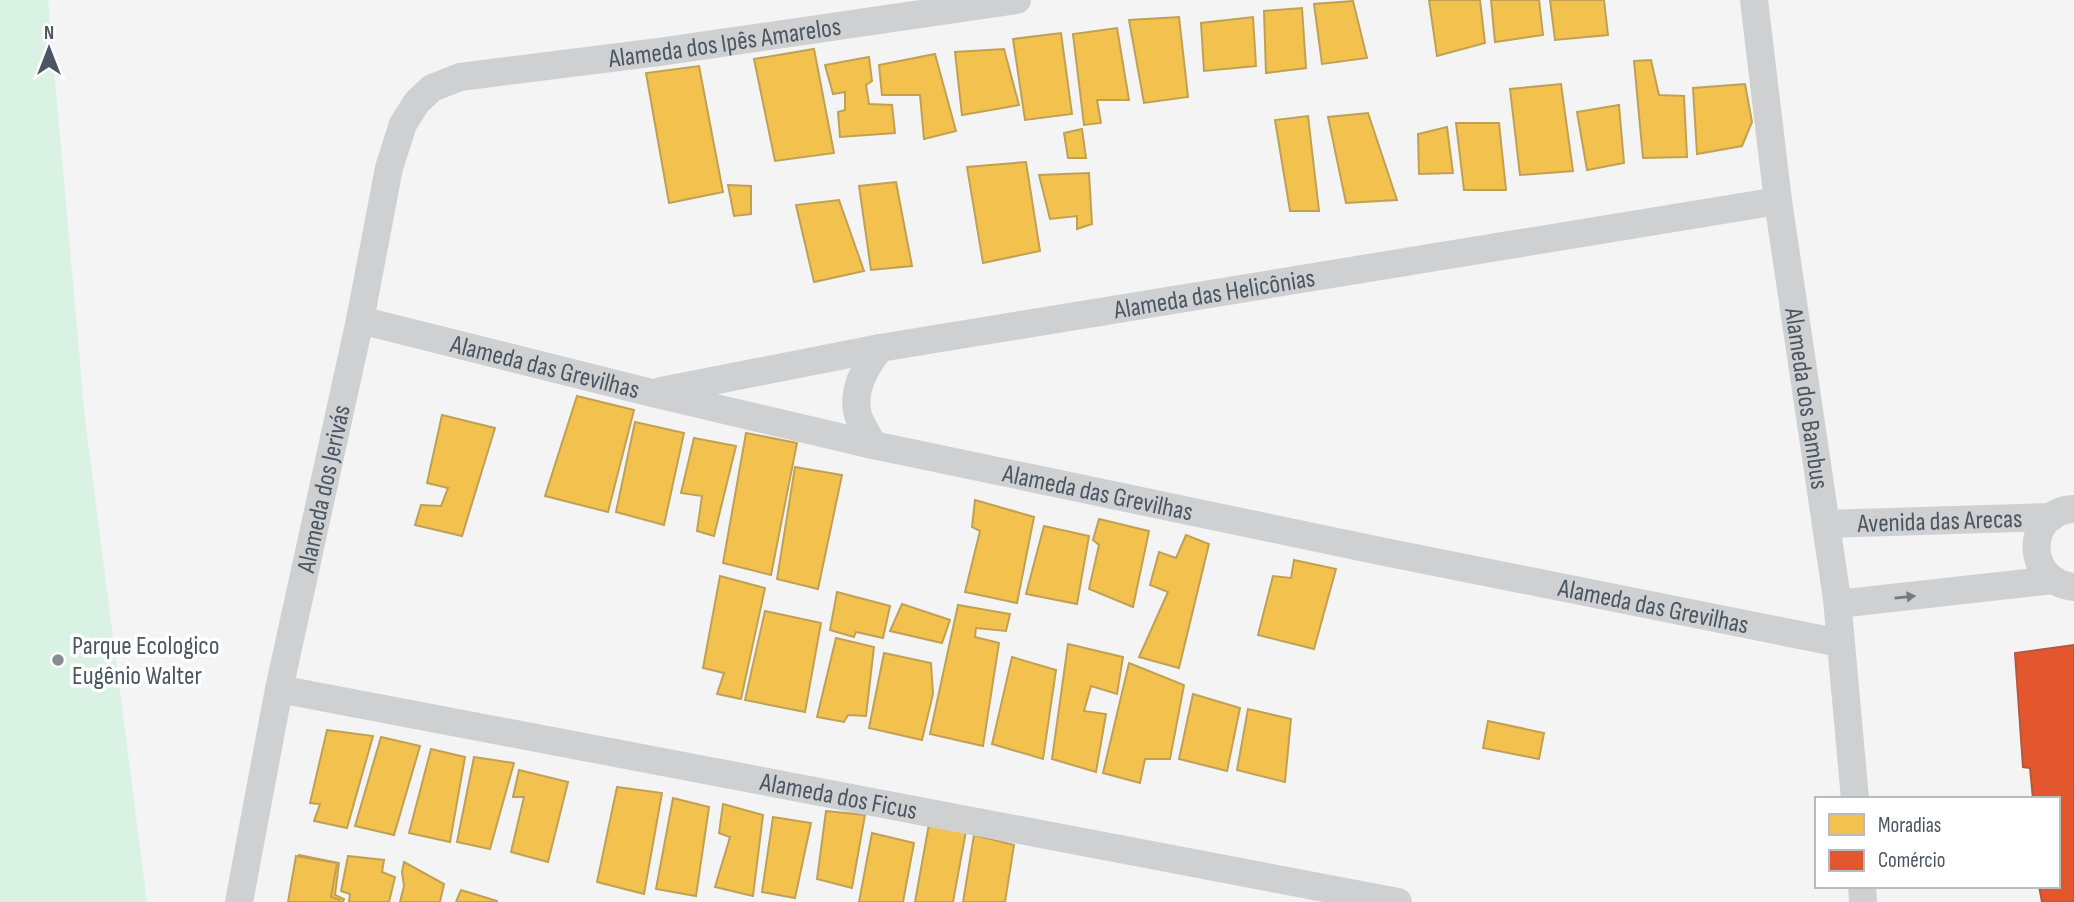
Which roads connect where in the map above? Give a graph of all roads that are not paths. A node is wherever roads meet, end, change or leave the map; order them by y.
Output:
1 (1017, 0) edge
2 (1754, 0) edge
3 (432, 88) joint
4 (1778, 201) junction
5 (360, 320) junction
6 (880, 348) junction
7 (652, 393) junction
8 (873, 445) junction
9 (2063, 513) edge
10 (1826, 524) junction
11 (2063, 583) edge
12 (1838, 604) junction
13 (1840, 643) junction
14 (279, 689) junction
15 (1855, 797) edge
16 (239, 902) edge
17 (1398, 902) edge

1 - 3 street, Alameda dos Ipês Amarelos
2 - 4 street, Alameda dos Bambus
3 - 5 street, Alameda dos Jerivás
4 - 6 street, Alameda das Helicônias
4 - 10 street, Alameda dos Bambus
5 - 7 street, Alameda das Grevilhas
5 - 14 street, Alameda dos Jerivás
6 - 7 street, Alameda das Helicônias
6 - 8 street
7 - 8 street, Alameda das Grevilhas
8 - 13 street, Alameda das Grevilhas
9 - 10 street, Avenida das Arecas
9 - 11 street
10 - 12 street, Alameda dos Bambus
12 -> 11 street
12 - 13 street, Alameda dos Bambus
13 - 15 street, Alameda dos Bambus
14 - 16 street, Alameda dos Jerivás
14 - 17 street, Alameda dos Ficus

